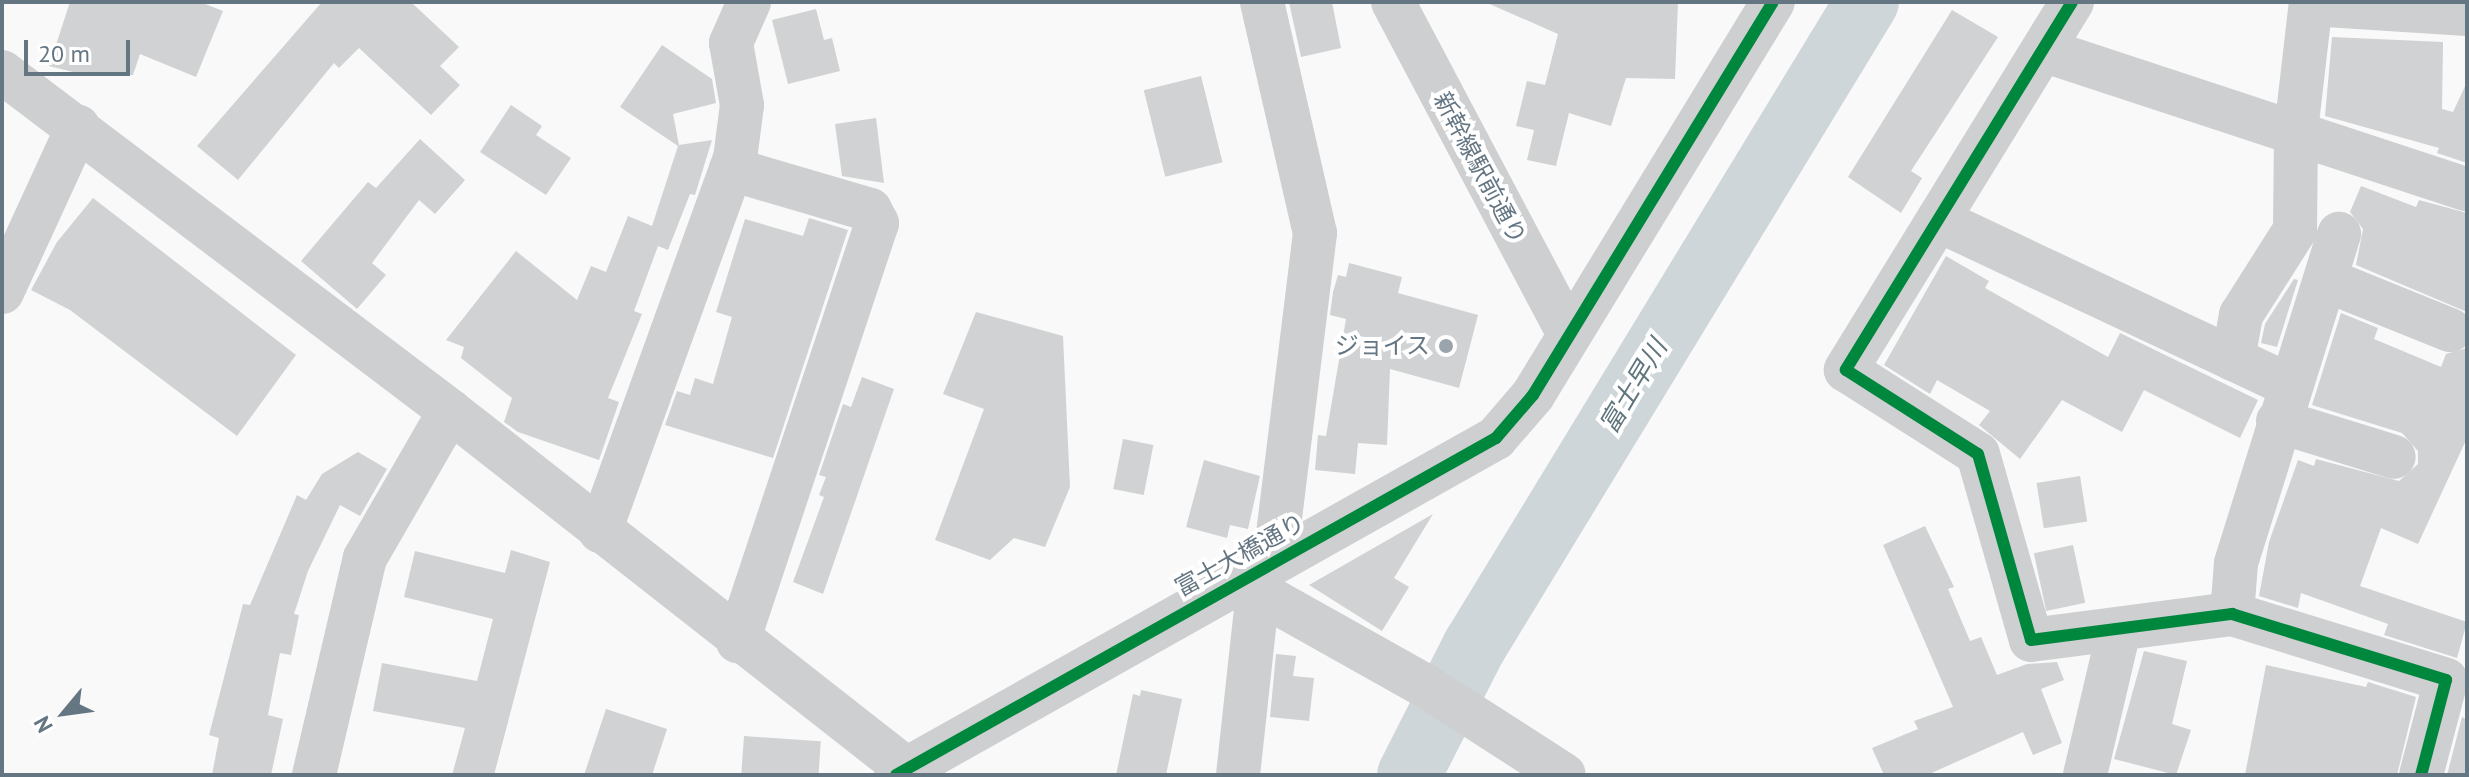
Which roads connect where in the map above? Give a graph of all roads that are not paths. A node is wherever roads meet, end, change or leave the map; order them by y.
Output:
1 (749, 2) edge
2 (1262, 2) edge
3 (1393, 2) edge
4 (1773, 2) edge
5 (2072, 2) edge
6 (2311, 3) edge
7 (2467, 14) edge
8 (2043, 50) junction
9 (2, 72) edge
10 (78, 127) junction
11 (2296, 131) junction
12 (731, 169) junction
13 (2467, 189) edge
14 (1938, 220) junction
15 (2339, 234) dead end
16 (2326, 280) junction
17 (2, 292) edge
18 (2450, 330) dead end
19 (1568, 333) junction
20 (2233, 359) junction
21 (2284, 403) junction
22 (450, 411) junction
23 (2394, 457) dead end
24 (600, 531) junction
25 (1260, 577) junction
26 (2232, 614) junction
27 (2119, 630) junction
28 (738, 641) junction
29 (905, 773) edge
30 (314, 775) edge
31 (1238, 775) edge
32 (1564, 775) edge
33 (2085, 775) edge
34 (2421, 775) edge

1 - 12 street
2 - 25 street
3 - 19 street, 新幹線駅前通り
4 - 19 street, 富士大橋通り
5 - 8 street
6 - 7 street
6 - 11 street
8 - 11 street
8 - 14 street
9 - 10 street
10 - 17 street
10 - 22 street
11 - 13 street
11 - 20 street
12 - 24 street
12 - 28 street
14 - 20 street
14 - 27 street
15 - 16 street
16 - 18 street
16 - 21 street
19 - 25 street, 富士大橋通り
20 - 21 street
21 - 23 street
21 - 26 street
22 - 24 street
22 - 30 street
24 - 28 street
25 - 29 street, 富士大橋通り
25 - 31 street
25 - 32 street
26 - 27 street
26 - 34 street
27 - 33 street
28 - 29 street

